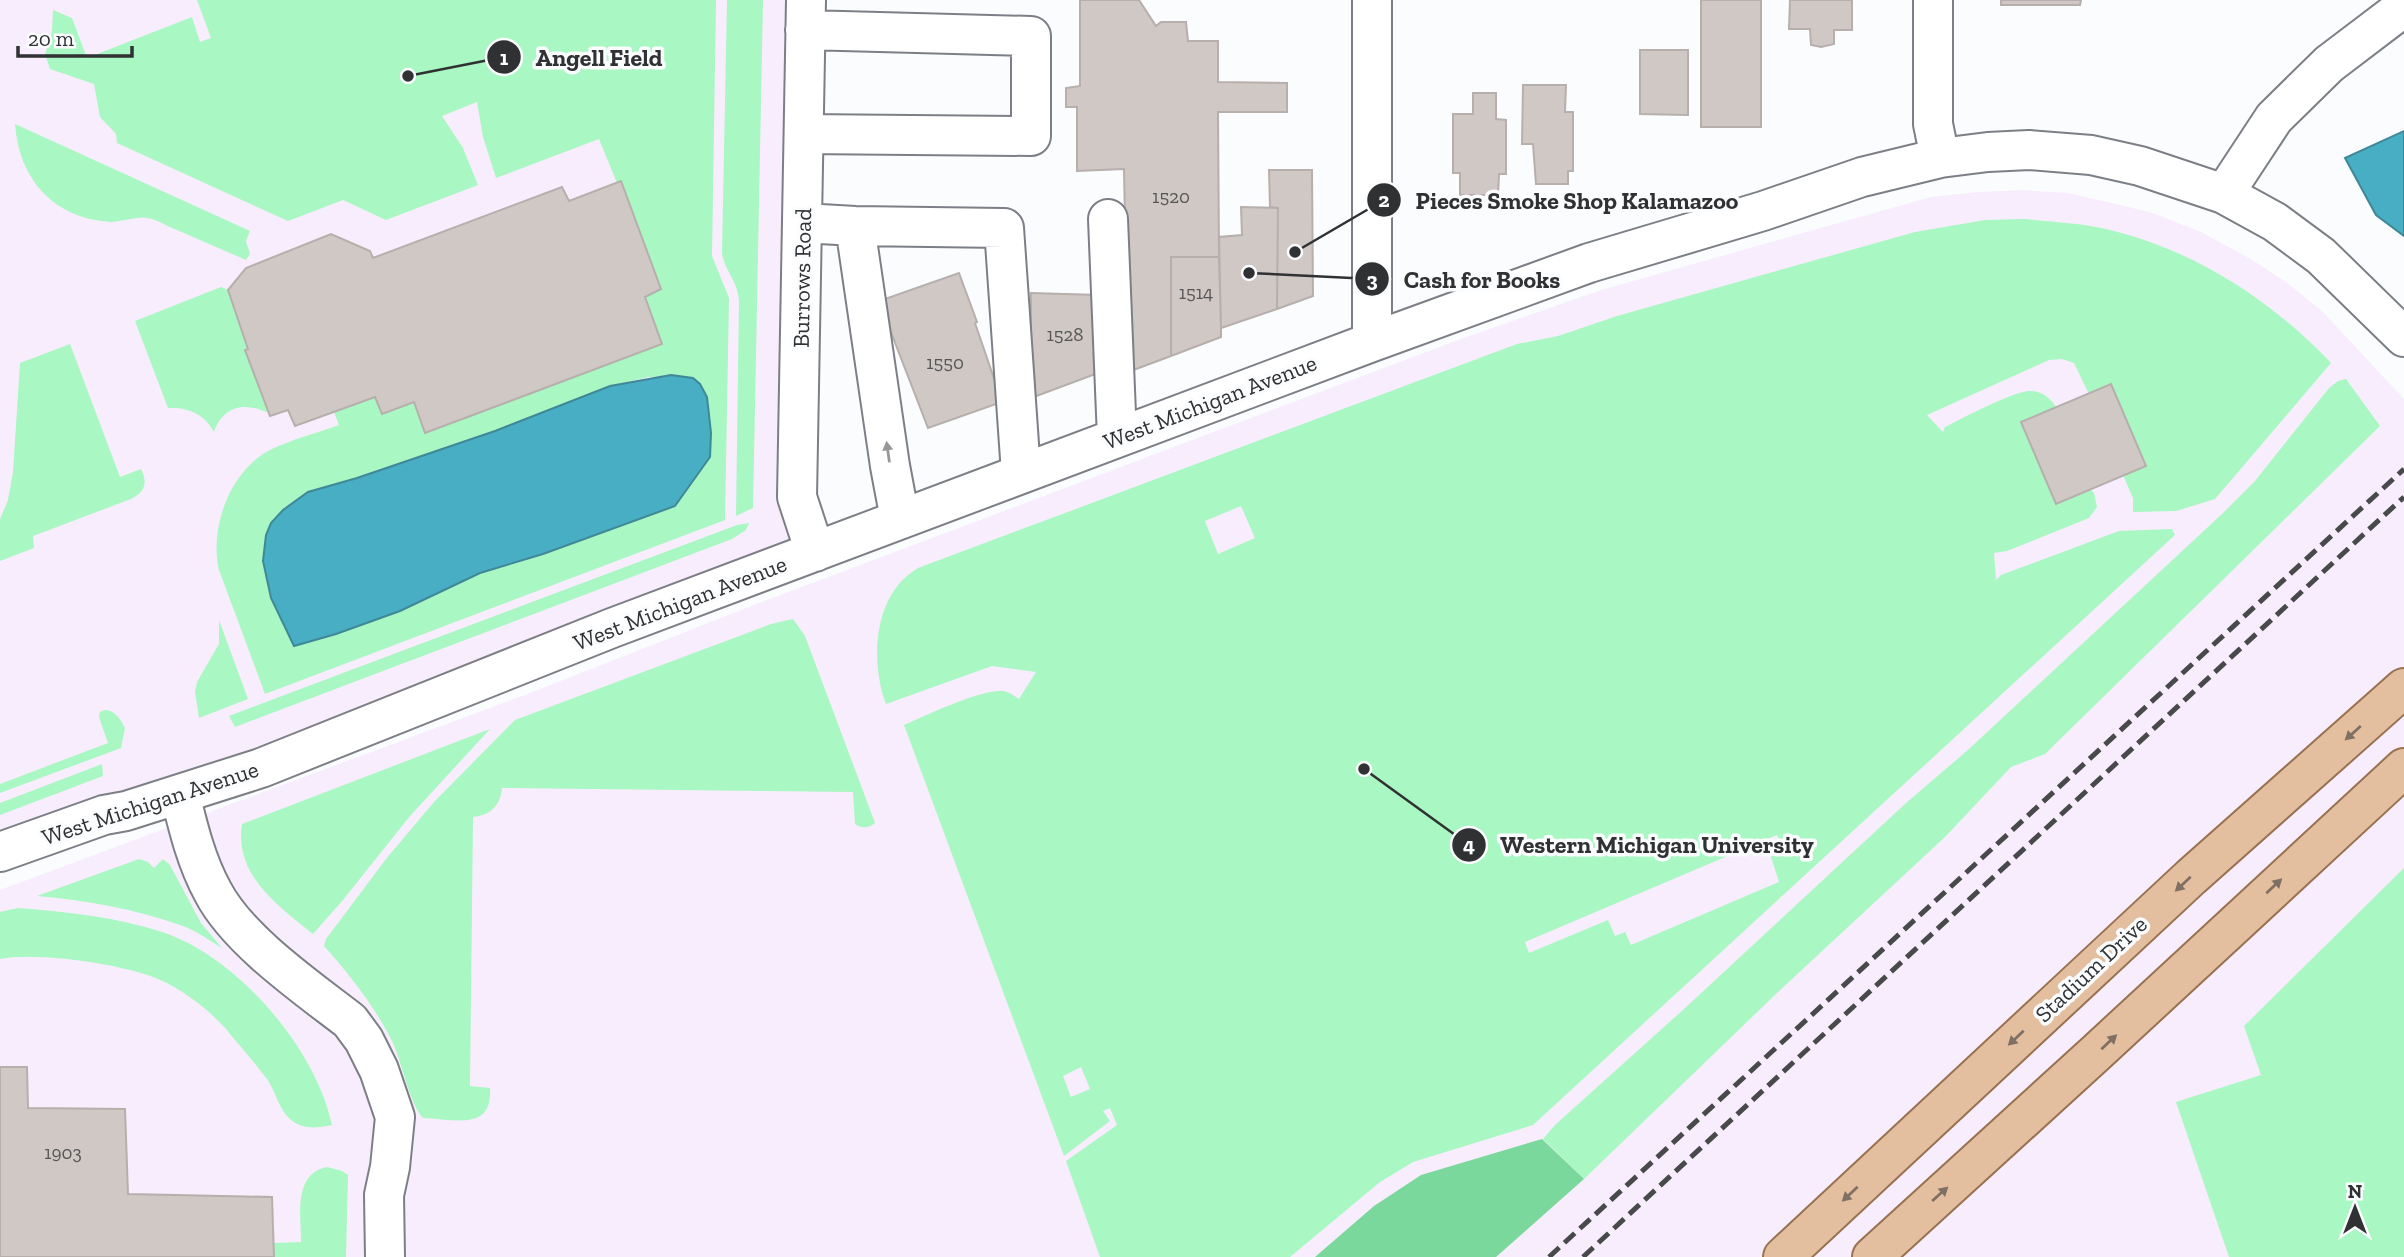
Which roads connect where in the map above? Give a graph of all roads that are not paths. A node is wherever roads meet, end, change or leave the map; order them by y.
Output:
1 (1373, 0) edge
2 (1933, 0) edge
3 (2404, 7) edge
4 (806, 15) edge
5 (804, 134) junction
6 (1940, 158) junction
7 (2224, 194) junction
8 (1108, 219) dead end
9 (803, 223) junction
10 (855, 226) junction
11 (2404, 337) edge
12 (1371, 342) junction
13 (1117, 438) junction
14 (1021, 473) junction
15 (900, 519) junction
16 (815, 552) junction
17 (2404, 688) edge
18 (2404, 768) edge
19 (180, 794) junction
20 (0, 852) edge
21 (385, 1257) edge
22 (1783, 1257) edge
23 (1872, 1257) edge

1 - 12 street
2 - 6 street
3 - 7 street
4 - 5 street, Burrows Road
4 - 5 street
5 - 9 street, Burrows Road
6 - 7 street, West Michigan Avenue
6 - 12 street, West Michigan Avenue
7 - 11 street, West Michigan Avenue
8 - 13 street
9 - 10 street
9 - 16 street, Burrows Road
10 - 14 street
15 -> 10 street
12 - 13 street, West Michigan Avenue
13 - 14 street, West Michigan Avenue
14 - 15 street, West Michigan Avenue
15 - 16 street, West Michigan Avenue
16 - 19 street, West Michigan Avenue
17 -> 22 main road, Stadium Drive
23 -> 18 main road
19 - 20 street, West Michigan Avenue
19 - 21 street

